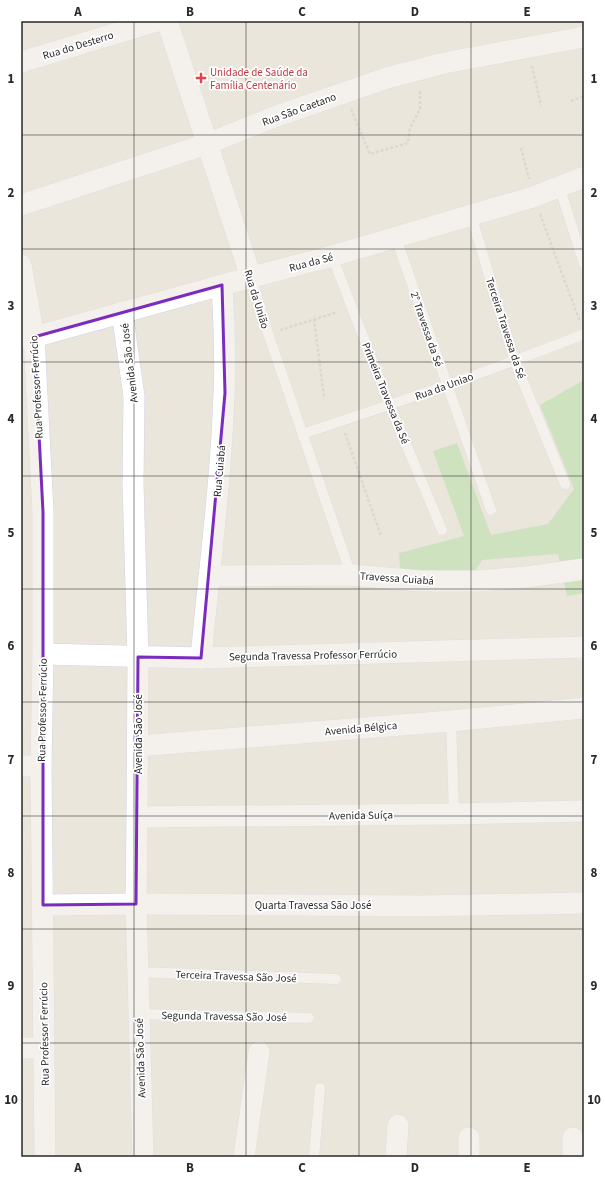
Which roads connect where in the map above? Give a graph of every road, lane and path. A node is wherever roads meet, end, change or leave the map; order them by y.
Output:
1 (158, 21) edge
2 (167, 21) edge
3 (584, 37) edge
4 (528, 48) junction
5 (21, 62) edge
6 (420, 69) junction
7 (344, 92) junction
8 (584, 96) edge
9 (571, 101) dead end
10 (541, 106) dead end
11 (207, 144) junction
12 (521, 148) dead end
13 (584, 177) edge
14 (559, 186) junction
15 (533, 198) junction
16 (21, 205) edge
17 (471, 215) junction
18 (396, 238) junction
19 (332, 256) junction
20 (584, 264) edge
21 (21, 265) edge
22 (251, 277) junction
23 (222, 285) junction
24 (353, 308) junction
25 (122, 312) junction
26 (314, 319) junction
27 (583, 331) edge
28 (268, 334) junction
29 (28, 338) edge
30 (515, 362) junction
31 (446, 385) junction
32 (324, 397) dead end
33 (390, 406) junction
34 (341, 422) junction
35 (302, 434) junction
36 (565, 484) dead end
37 (491, 510) dead end
38 (442, 530) dead end
39 (381, 536) dead end
40 (584, 569) edge
41 (350, 575) junction
42 (209, 576) junction
43 (584, 648) edge
44 (43, 654) junction
45 (138, 657) junction
46 (201, 658) junction
47 (584, 708) edge
48 (451, 721) junction
49 (138, 746) junction
50 (31, 766) edge
51 (584, 811) edge
52 (454, 814) junction
53 (137, 817) junction
54 (584, 903) edge
55 (136, 904) junction
56 (43, 905) junction
57 (137, 972) junction
58 (336, 979) dead end
59 (138, 1014) junction
60 (309, 1018) dead end
61 (21, 1048) edge
62 (44, 1048) junction
63 (259, 1052) dead end
64 (320, 1088) dead end
65 (398, 1125) dead end
66 (45, 1157) edge
67 (143, 1157) edge
68 (244, 1157) edge
69 (314, 1157) edge
70 (396, 1157) edge

1 - 5 street, Rua do Desterro
2 - 11 street, Rua da União
3 - 4 street, Rua São Caetano
4 - 6 street, Rua São Caetano
4 - 10 path
6 - 7 street, Rua São Caetano
6 - 7 path
7 - 11 street, Rua São Caetano
8 - 9 path
11 - 16 street, Rua São Caetano
11 - 22 street, Rua da União
12 - 15 path
13 - 14 street, Rua da Sé
14 - 15 street, Rua da Sé
14 - 20 lane
15 - 17 street, Rua da Sé
15 - 27 path
17 - 18 street, Rua da Sé
17 - 30 lane, Terceira Travessa da Sé
18 - 19 street, Rua da Sé
18 - 31 lane, 2° Travessa da Sé
19 - 22 street, Rua da Sé
19 - 24 lane, Primeira Travessa da Sé
21 - 29 street, Rua Professor Ferrúcio
22 - 23 street, Rua da Sé
22 - 28 lane, Rua da União
23 - 25 street, Rua da Sé
23 - 42 street, Rua Cuiabá
24 - 26 path
24 - 33 lane, Primeira Travessa da Sé
25 - 29 street, Rua da Sé
25 - 45 street, Avenida São José
26 - 28 path
26 - 32 path
27 - 30 lane, Rua da Uniao
28 - 35 lane, Rua da União
29 - 44 street, Rua Professor Ferrúcio
30 - 31 lane, Rua da Uniao
30 - 36 lane, Terceira Travessa da Sé
31 - 33 lane, Rua da Uniao
31 - 37 lane, 2° Travessa da Sé
33 - 34 lane, Rua da Uniao
33 - 38 lane, Primeira Travessa da Sé
34 - 35 lane, Rua da Uniao
34 - 39 path
35 - 41 lane, Rua da União
40 - 41 street, Travessa Cuiabá
41 - 42 street, Travessa Cuiabá
42 - 46 street, Rua Cuiabá
43 - 46 street, Segunda Travessa Professor Ferrúcio
44 - 45 street, Segunda Travessa Professor Ferrúcio
44 - 50 street, Rua Professor Ferrúcio
45 - 46 street, Segunda Travessa Professor Ferrúcio
45 - 49 street, Avenida São José
47 - 48 street, Avenida Bélgica
48 - 49 street, Avenida Bélgica
48 - 52 lane
49 - 53 street, Avenida São José
50 - 56 street, Rua Professor Ferrúcio
51 - 52 street, Avenida Suíça
52 - 53 street, Avenida Suíça
53 - 55 street, Avenida São José
54 - 55 street, Quarta Travessa São José
55 - 56 street, Quarta Travessa São José
55 - 57 street, Avenida São José
56 - 62 street, Rua Professor Ferrúcio
57 - 58 lane, Terceira Travessa São José
57 - 59 street, Avenida São José
59 - 60 lane, Segunda Travessa São José
59 - 67 street, Avenida São José
61 - 62 street
62 - 66 street, Rua Professor Ferrúcio
63 - 68 street
64 - 69 lane
65 - 70 street

